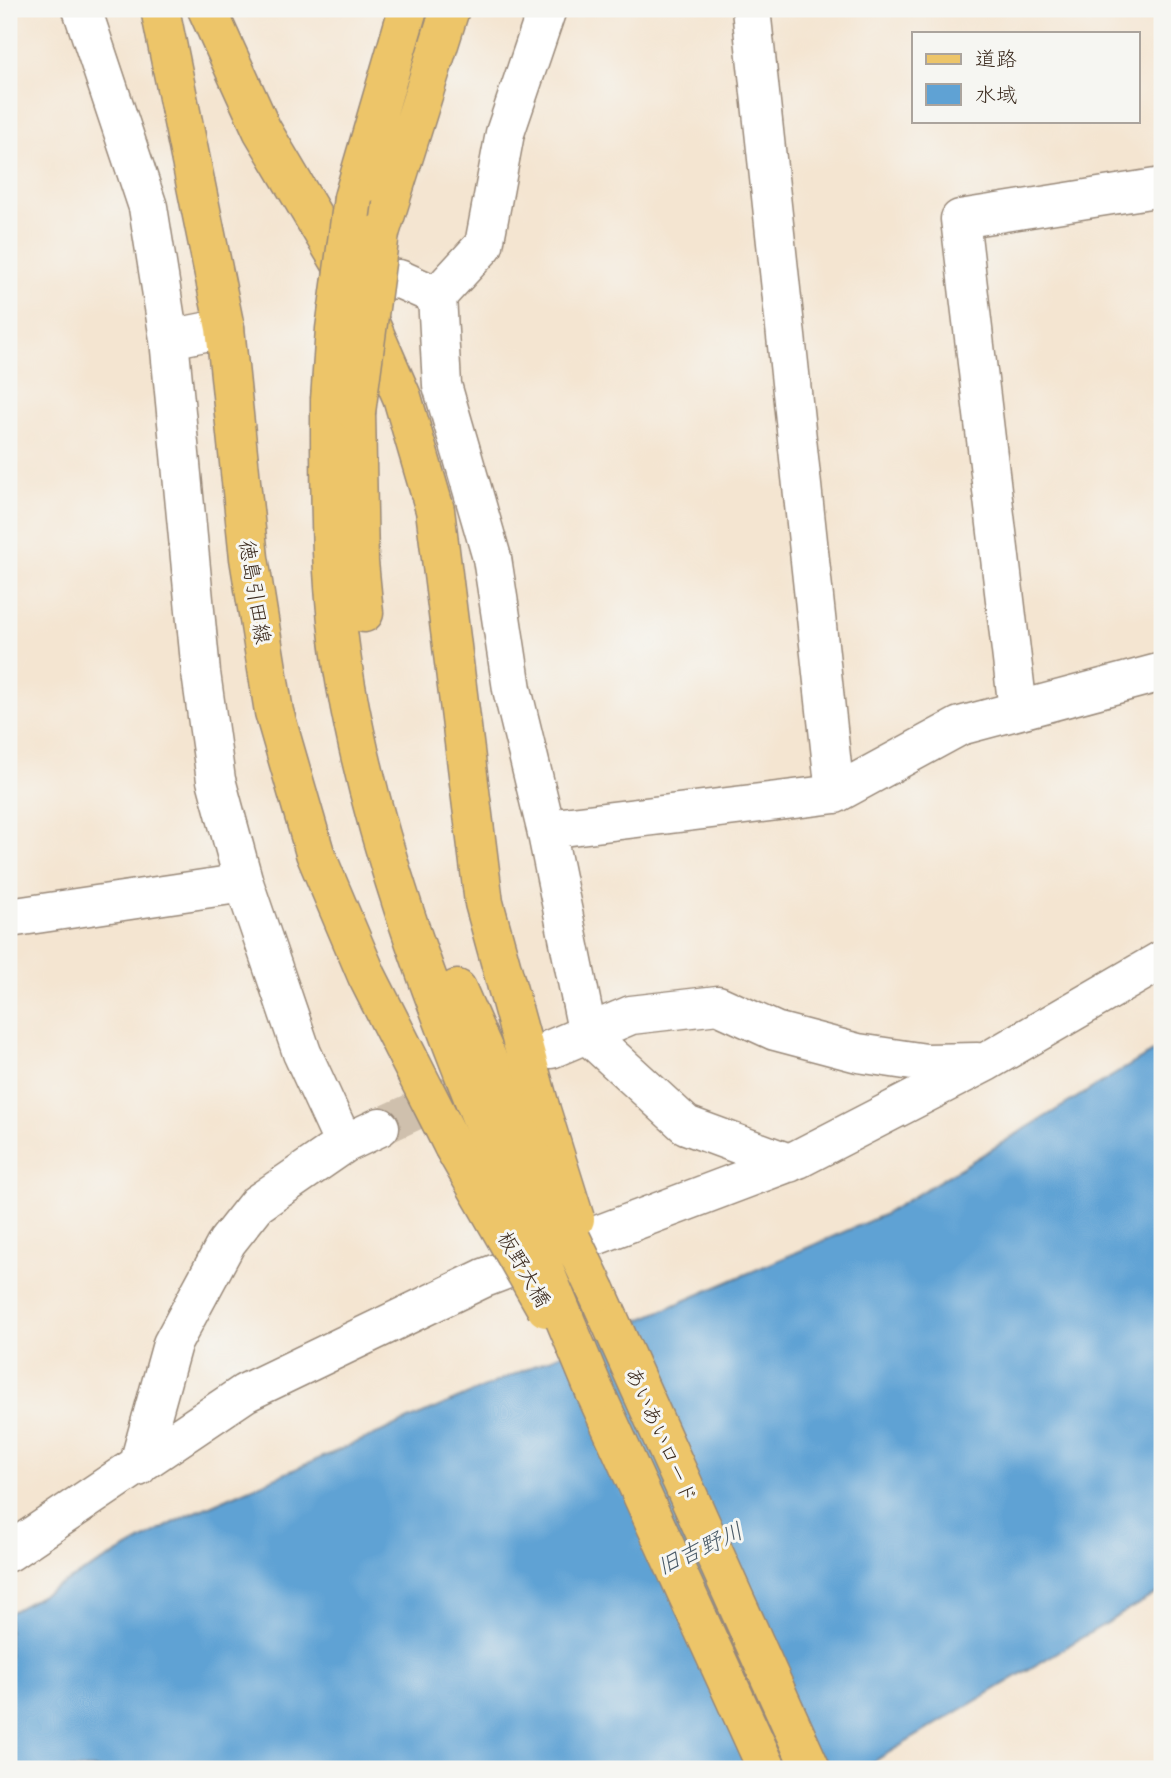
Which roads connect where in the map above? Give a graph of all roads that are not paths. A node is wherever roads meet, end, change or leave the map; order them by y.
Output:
1 (82, 9) edge
2 (160, 9) edge
3 (207, 9) edge
4 (408, 9) edge
5 (450, 9) edge
6 (547, 9) edge
7 (751, 9) edge
8 (1162, 187) edge
9 (352, 282) junction
10 (437, 296) junction
11 (225, 328) junction
12 (169, 339) junction
13 (343, 406) junction
14 (1162, 672) edge
15 (1018, 710) junction
16 (835, 794) junction
17 (546, 829) junction
18 (244, 883) junction
19 (9, 918) edge
20 (1162, 960) edge
21 (588, 1035) junction
22 (551, 1049) dead end
23 (986, 1062) junction
24 (499, 1126) junction
25 (380, 1127) tunnel mouth
26 (344, 1144) junction
27 (789, 1163) junction
28 (138, 1467) junction
29 (9, 1552) edge
30 (767, 1769) edge
31 (811, 1769) edge

1 - 12 street
2 - 11 main road, 徳島引田線
3 - 9 main road
4 - 13 main road, bridge
5 - 13 main road, bridge
6 - 10 street
7 - 16 street
8 - 15 street
9 - 10 street
9 - 24 main road
10 - 17 street
11 - 12 street
11 - 24 main road, 徳島引田線
12 - 18 street
13 - 24 main road
14 - 15 street
15 - 16 street
16 - 17 street
17 - 21 street
18 - 19 street
18 - 26 street
20 - 23 street
21 - 22 street
21 - 23 street
21 - 27 street
23 - 27 street
24 - 30 main road, あいあいロード, bridge
24 - 31 main road, あいあいロード, bridge
25 - 26 street
26 - 28 street
27 - 28 street
28 - 29 street

